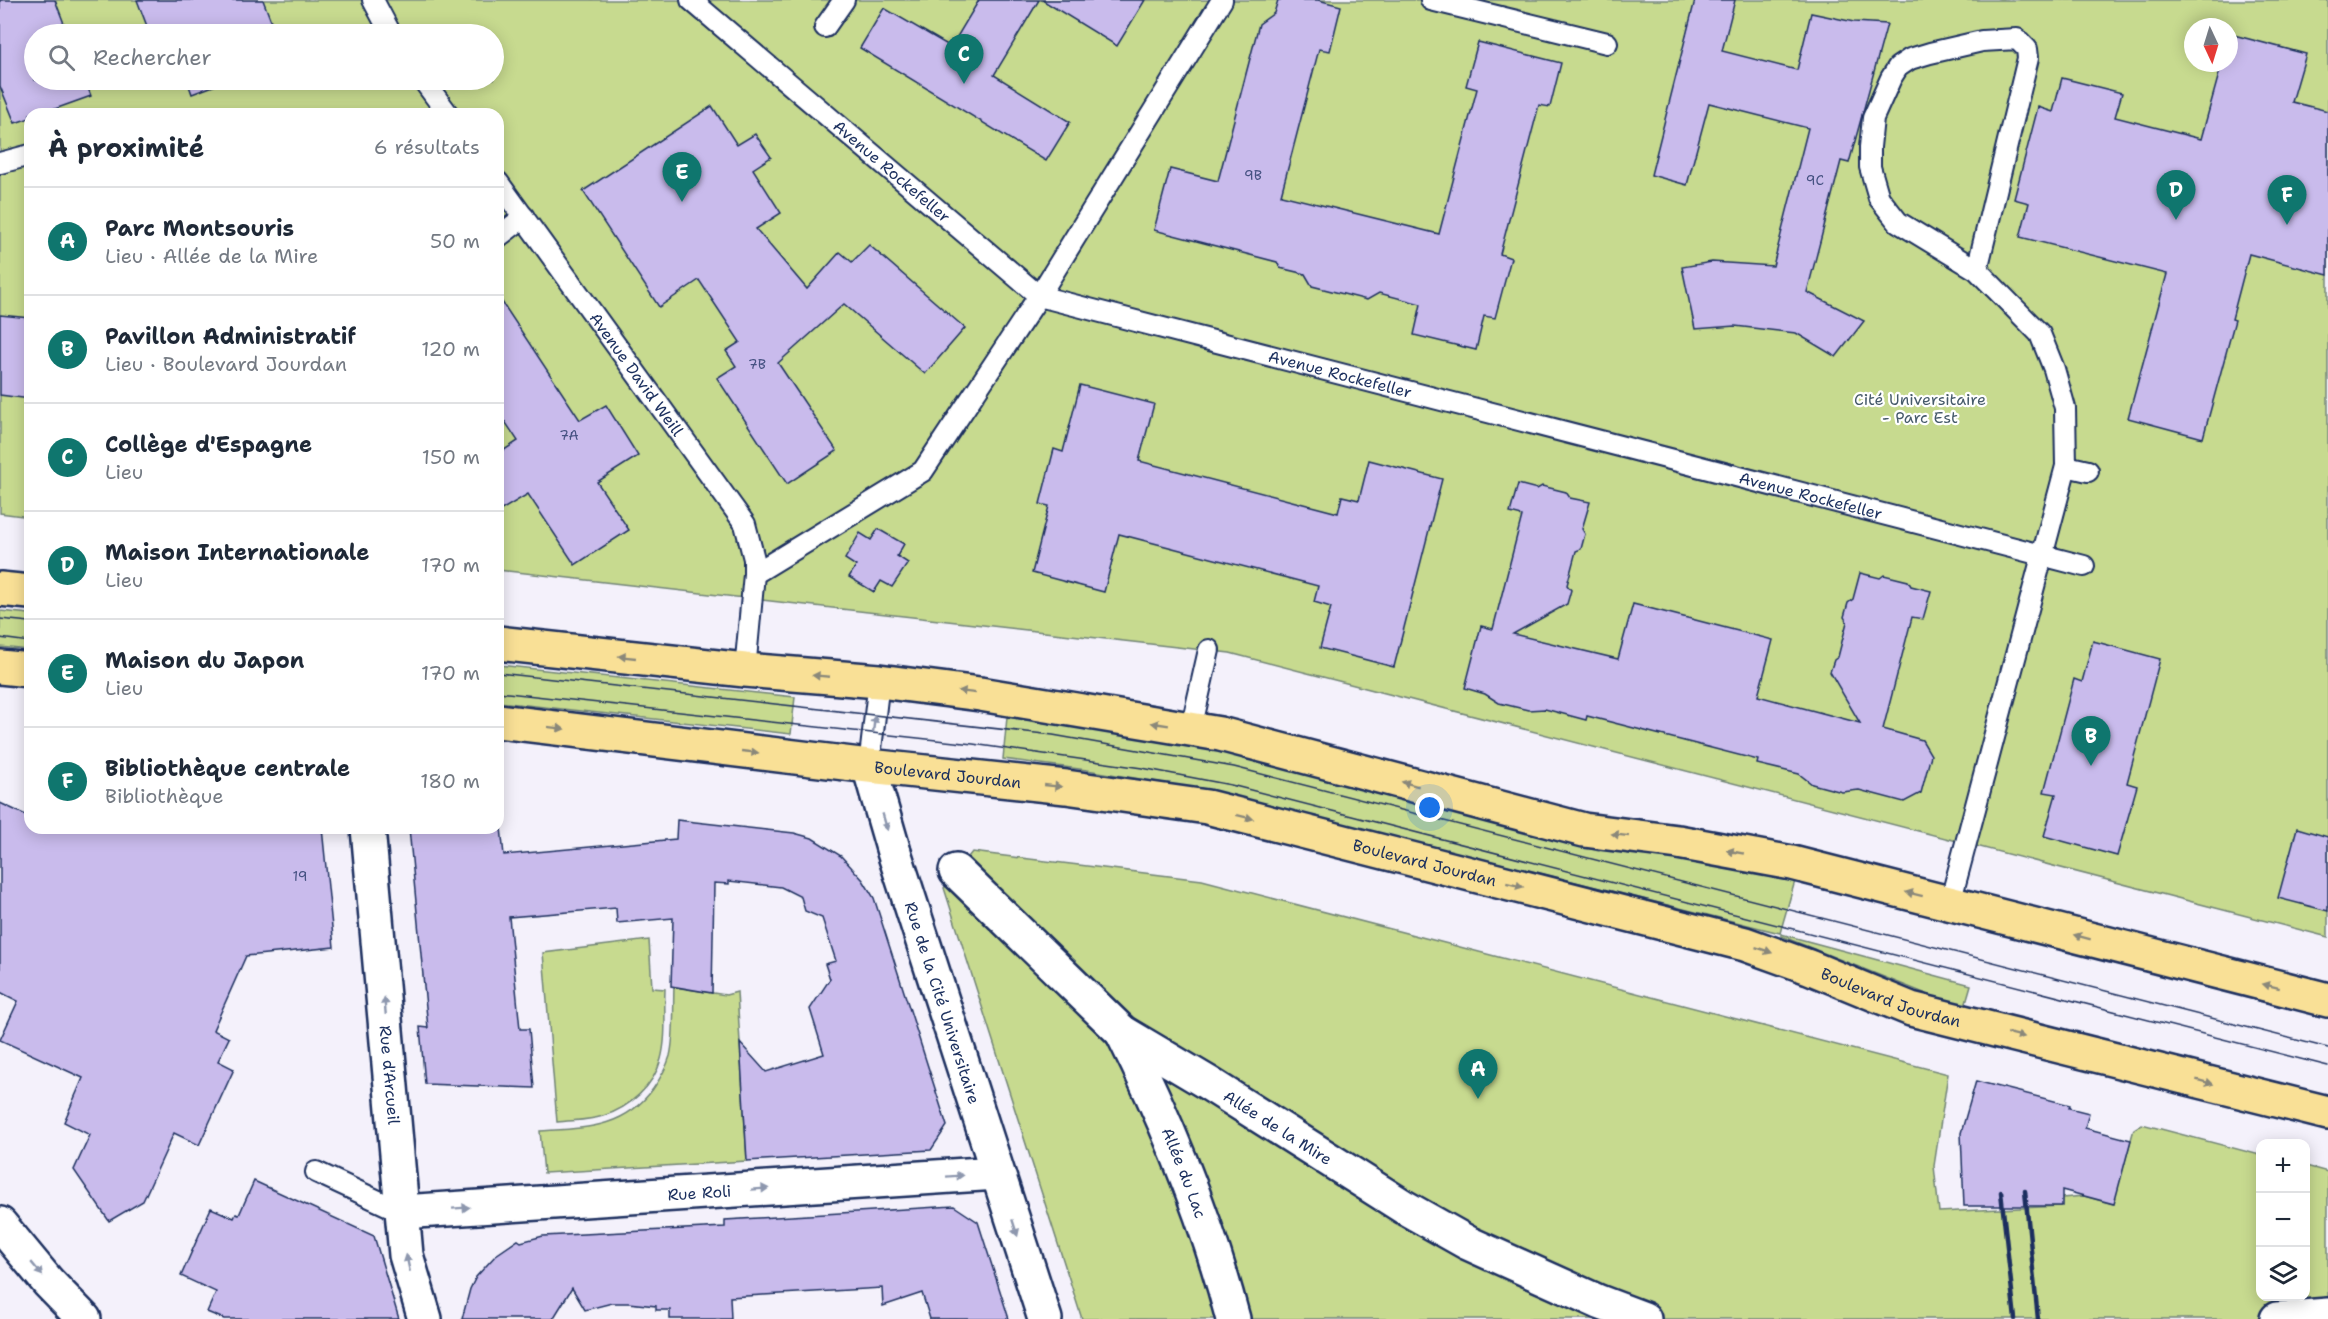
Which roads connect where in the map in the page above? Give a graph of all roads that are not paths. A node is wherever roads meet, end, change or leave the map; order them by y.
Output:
1 (373, 0) edge
2 (691, 0) edge
3 (844, 0) edge
4 (1222, 0) edge
5 (1431, 0) edge
6 (386, 24) edge
7 (825, 27) dead end
8 (1607, 43) dead end
9 (430, 90) edge
10 (444, 108) edge
11 (24, 157) edge
12 (0, 163) edge
13 (504, 190) edge
14 (524, 217) junction
15 (504, 232) edge
16 (1977, 270) junction
17 (1039, 296) junction
18 (2066, 466) junction
19 (2088, 471) dead end
20 (2042, 556) junction
21 (2084, 566) dead end
22 (754, 574) junction
23 (0, 589) edge
24 (24, 591) edge
25 (504, 644) edge
26 (1209, 650) dead end
27 (0, 667) edge
28 (24, 669) edge
29 (745, 669) junction
30 (879, 681) junction
31 (504, 722) edge
32 (1191, 729) junction
33 (869, 766) junction
34 (369, 834) edge
35 (957, 871) dead end
36 (1950, 903) junction
37 (2328, 1000) edge
38 (1122, 1032) junction
39 (2328, 1113) edge
40 (316, 1172) dead end
41 (997, 1173) junction
42 (402, 1212) junction
43 (0, 1224) edge
44 (2328, 1315) edge
45 (84, 1319) edge
46 (425, 1319) edge
47 (1045, 1319) edge
48 (1233, 1319) edge
49 (1644, 1319) edge
50 (2277, 1319) edge

1 - 6 lane
2 - 17 lane, Avenue Rockefeller
3 - 7 lane
4 - 17 lane
5 - 8 lane
9 - 10 lane
11 - 12 lane
13 - 14 lane, Avenue David Weill
14 - 15 lane
14 - 22 lane, Avenue David Weill
16 - 16 lane
16 - 18 lane
17 - 20 lane, Avenue Rockefeller
17 - 22 lane
18 - 19 lane
18 - 20 lane
20 - 21 lane, Avenue Rockefeller
20 - 36 lane
22 - 29 lane, Avenue David Weill
23 - 24 main road
29 -> 25 main road
26 - 32 lane
27 - 28 main road
30 -> 29 main road
32 -> 30 main road
33 -> 30 lane, Rue de la Cité Universitaire
31 -> 33 main road, Boulevard Jourdan
36 -> 32 main road
33 -> 39 main road, Boulevard Jourdan
33 -> 41 street, Rue de la Cité Universitaire
42 -> 34 street, Rue d'Arcueil
35 - 38 street, Allée de la Mire
37 -> 36 main road
38 - 48 street, Allée du Lac
38 - 49 street, Allée de la Mire
40 - 42 lane
42 -> 41 street, Rue Roli
41 -> 47 street, Rue de la Cité Universitaire
46 -> 42 street, Rue d'Arcueil
43 -> 45 street
44 - 50 street

